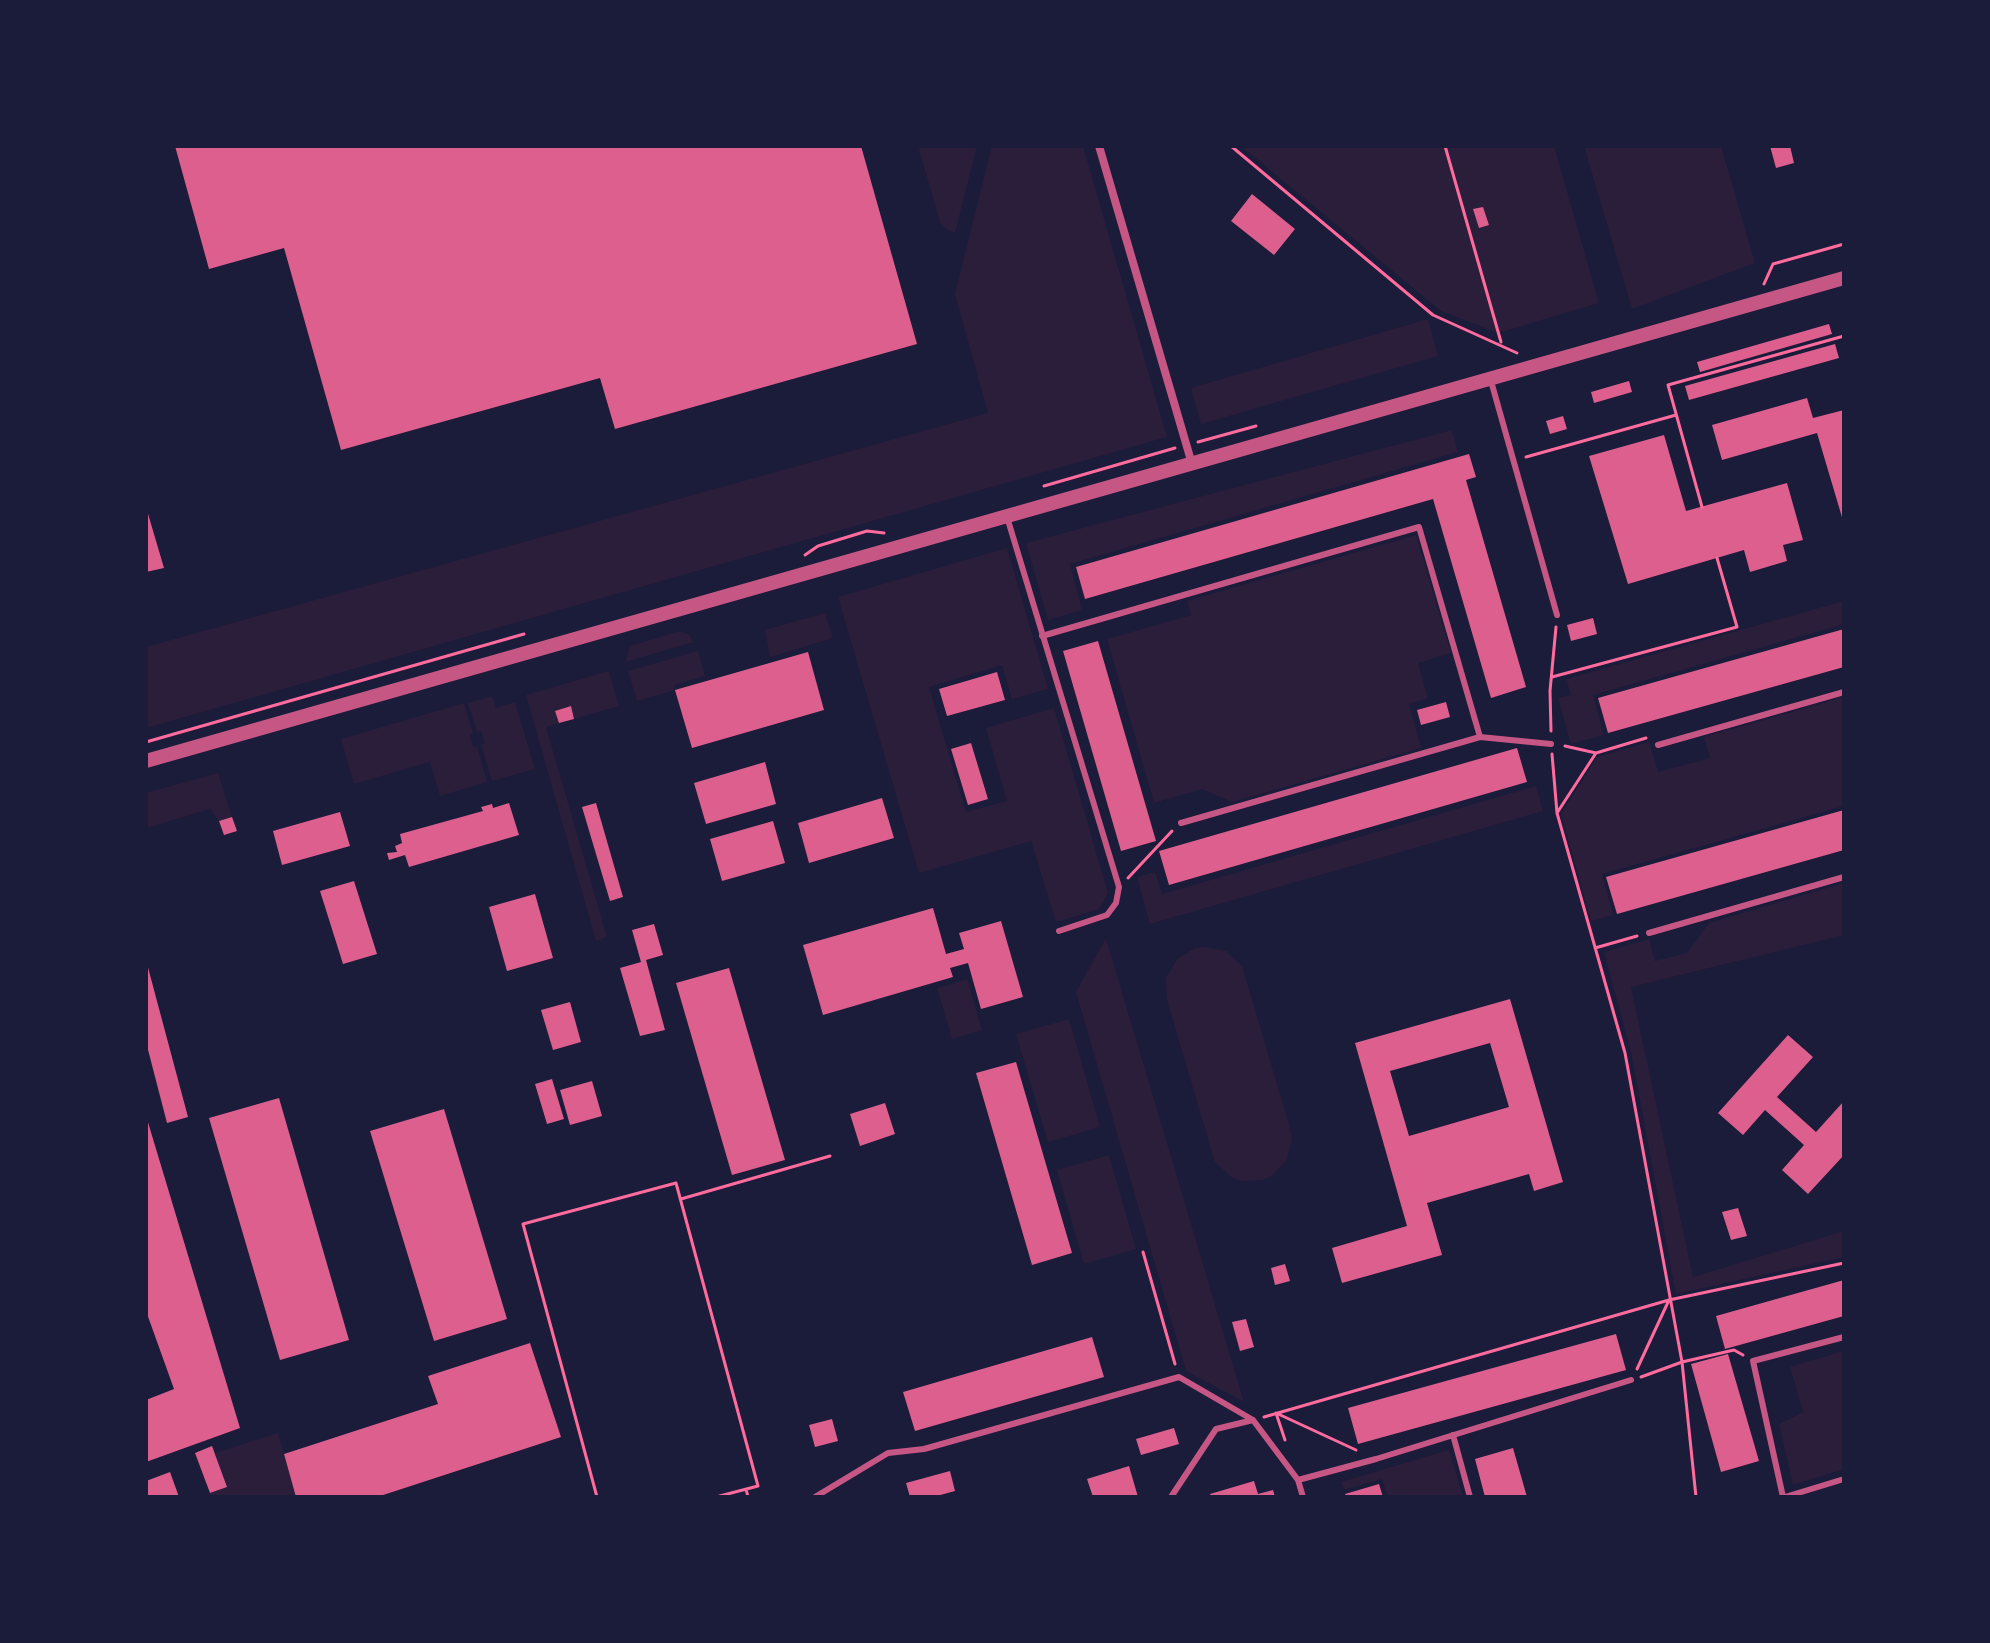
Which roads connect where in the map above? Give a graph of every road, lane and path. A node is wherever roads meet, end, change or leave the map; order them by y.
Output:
1 (1099, 146) edge
2 (1231, 146) edge
3 (1445, 146) edge
4 (1844, 278) edge
5 (1844, 336) edge
6 (1502, 345) junction
7 (1518, 354) dead end
8 (1490, 377) junction
9 (1676, 415) junction
10 (1513, 460) junction
11 (1192, 465) junction
12 (1702, 507) dead end
13 (1007, 517) junction
14 (1717, 558) dead end
15 (1557, 615) joint
16 (1042, 636) junction
17 (1552, 677) junction
18 (1844, 692) edge
19 (1480, 737) junction
20 (1551, 744) junction
21 (1658, 745) joint
22 (1596, 753) junction
23 (146, 761) edge
24 (1557, 813) junction
25 (1181, 823) joint
26 (1844, 877) edge
27 (1119, 887) junction
28 (1059, 931) dead end
29 (1649, 933) joint
30 (1595, 948) junction
31 (830, 1156) dead end
32 (681, 1199) junction
33 (1143, 1252) dead end
34 (1844, 1263) edge
35 (1669, 1300) junction
36 (1844, 1337) edge
37 (1753, 1361) junction
38 (1682, 1362) junction
39 (1179, 1377) junction
40 (1631, 1380) junction
41 (1276, 1413) junction
42 (1253, 1420) junction
43 (1453, 1435) junction
44 (1376, 1459) junction
45 (1844, 1479) edge
46 (1298, 1480) junction
47 (746, 1489) junction
48 (597, 1497) edge
49 (716, 1497) edge
50 (748, 1497) edge
51 (815, 1497) edge
52 (1171, 1497) edge
53 (1303, 1497) edge
54 (1470, 1497) edge
55 (1696, 1497) edge
56 (1784, 1497) edge

1 - 11 street
2 - 6 path
3 - 6 path
4 - 8 street
5 - 9 path
6 - 7 path
8 - 10 lane
8 - 11 street
9 - 10 path
9 - 12 path
10 - 15 lane
11 - 13 street
13 - 16 lane
13 - 23 street
14 - 17 path
15 - 17 path
16 - 19 lane
16 - 27 lane
17 - 20 path
18 - 21 lane
19 - 20 lane
19 - 25 lane
20 - 22 path
20 - 24 path
21 - 22 path
22 - 24 path
24 - 30 path
25 - 27 path
26 - 29 lane
27 - 28 lane
29 - 30 path
30 - 35 path
31 - 32 path
32 - 47 path
32 - 48 path
33 - 39 path
34 - 35 path
35 - 38 path
35 - 40 path
35 - 41 path
36 - 37 lane
37 - 38 path
37 - 56 lane
38 - 40 path
38 - 55 path
39 - 42 lane
39 - 51 lane
40 - 43 lane
41 - 42 path
41 - 44 path
42 - 46 lane
42 - 52 lane
43 - 44 lane
43 - 54 lane
44 - 46 lane
45 - 56 lane
46 - 53 lane
47 - 49 path
47 - 50 path

